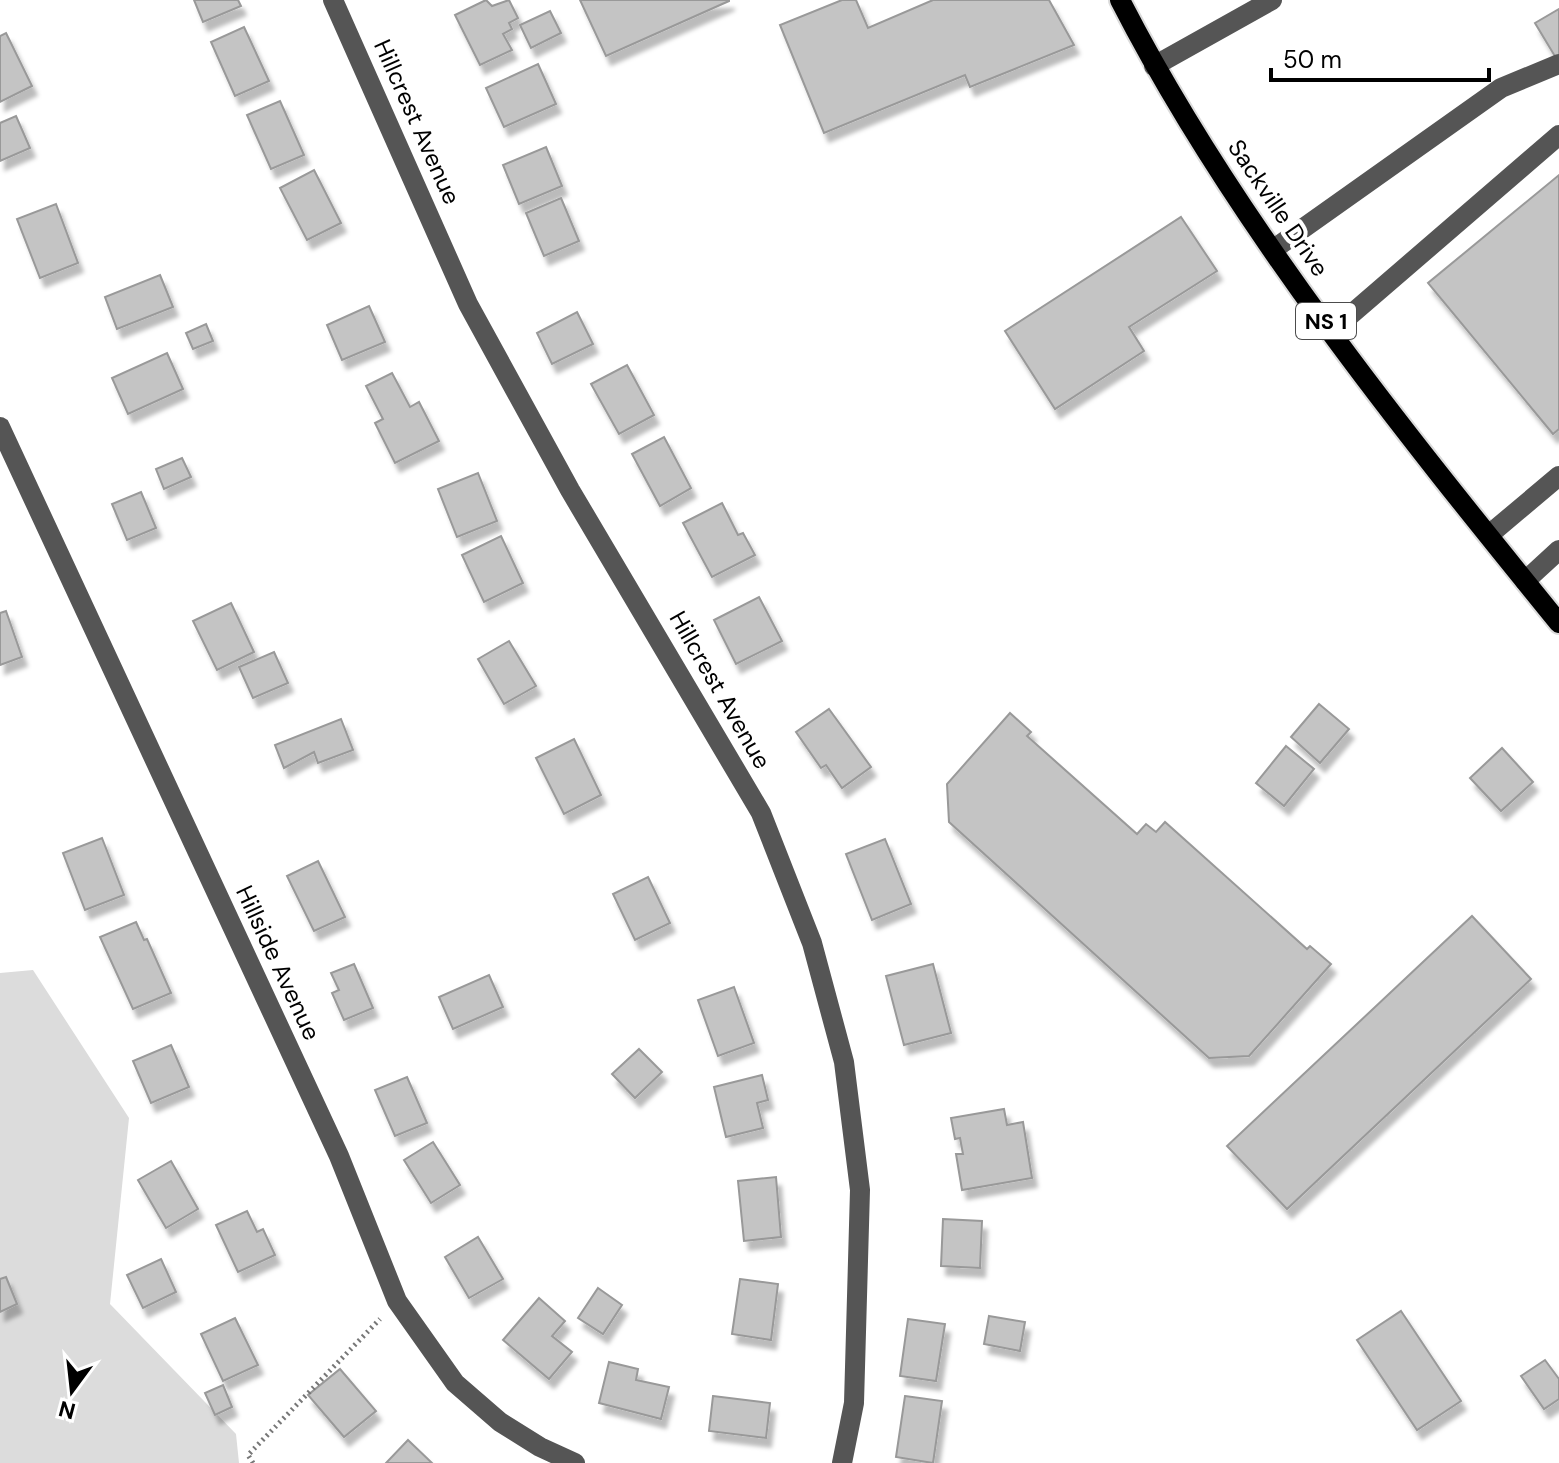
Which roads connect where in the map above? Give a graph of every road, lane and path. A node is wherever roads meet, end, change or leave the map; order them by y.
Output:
1 (333, 0) edge
2 (1120, 0) edge
3 (1272, 0) edge
4 (1559, 64) edge
5 (1154, 66) junction
6 (1559, 135) edge
7 (1274, 249) junction
8 (1333, 330) junction
9 (0, 427) edge
10 (1559, 476) edge
11 (1490, 534) junction
12 (1559, 550) edge
13 (1525, 581) junction
14 (1559, 623) edge
15 (397, 1301) junction
16 (253, 1463) edge
17 (575, 1463) edge
18 (842, 1463) edge

1 - 18 street, Hillcrest Avenue
2 - 5 main road, Sackville Drive / NS 1
3 - 5 street
4 - 7 street
5 - 7 main road, Sackville Drive / NS 1
6 - 8 street
7 - 8 main road, Sackville Drive / NS 1
8 - 11 main road, Sackville Drive / NS 1
9 - 15 street, Hillside Avenue
10 - 11 street
11 - 13 main road, Sackville Drive / NS 1
12 - 13 street
13 - 14 main road, Sackville Drive / NS 1
15 - 16 path
15 - 17 street, Hillside Avenue

